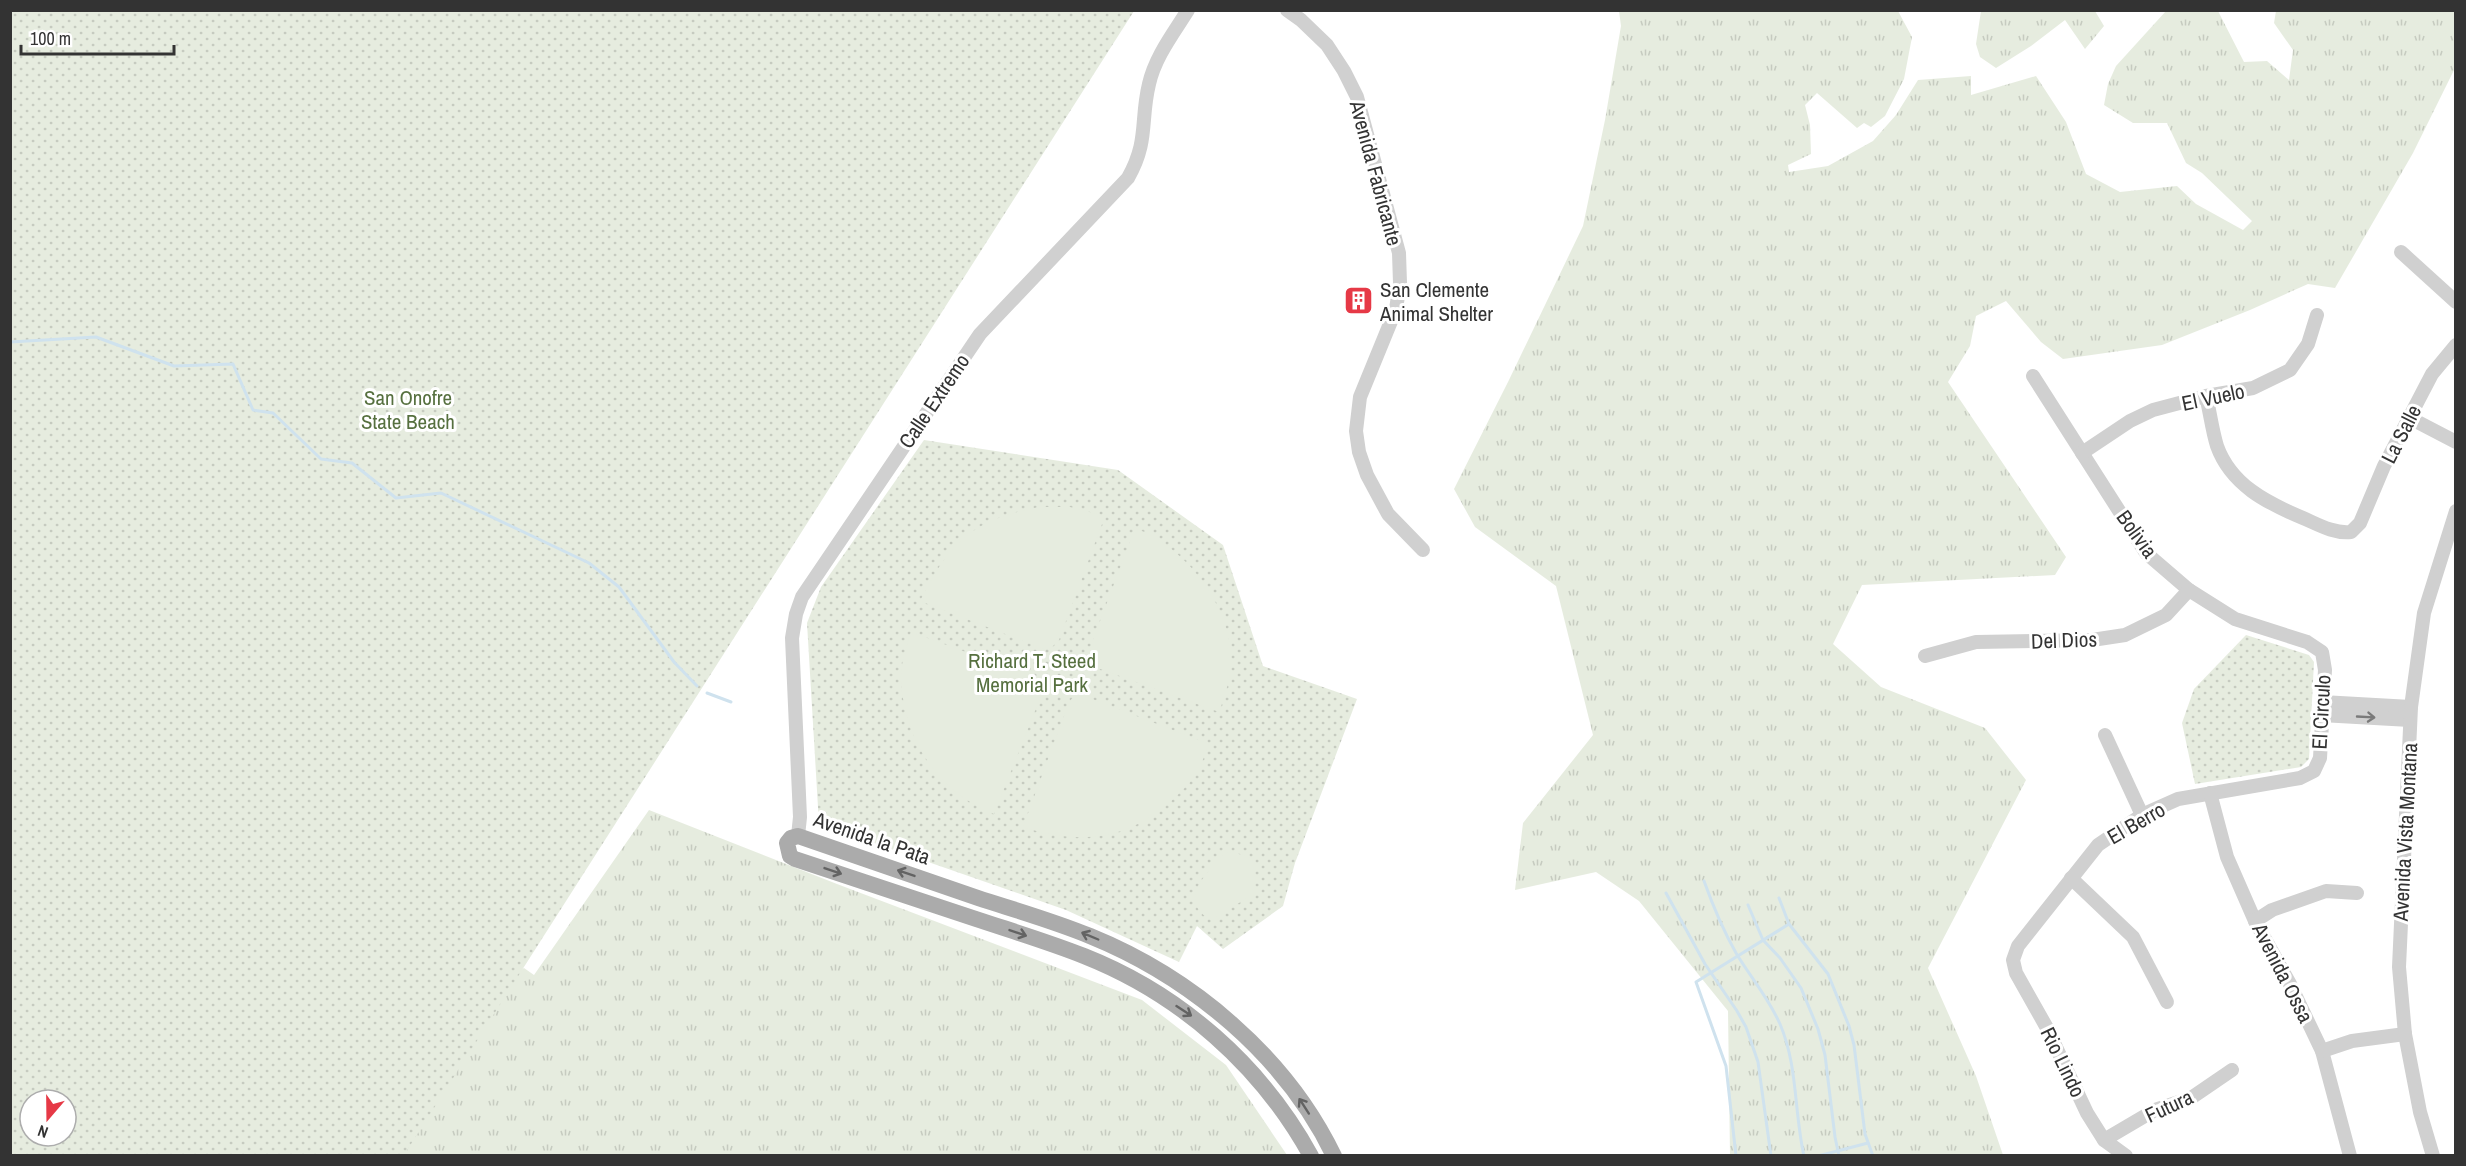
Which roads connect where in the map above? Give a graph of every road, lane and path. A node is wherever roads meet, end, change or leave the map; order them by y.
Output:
1 (1188, 10) edge
2 (1287, 10) edge
3 (2401, 252) dead end
4 (2456, 302) edge
5 (2317, 315) dead end
6 (2456, 345) edge
7 (2033, 376) dead end
8 (2206, 396) junction
9 (2408, 417) junction
10 (2456, 442) edge
11 (2082, 453) junction
12 (2456, 510) edge
13 (1423, 550) dead end
14 (2189, 590) junction
15 (2322, 652) joint
16 (1925, 656) dead end
17 (2322, 708) junction
18 (2410, 713) junction
19 (2105, 735) dead end
20 (2314, 771) joint
21 (2210, 793) junction
22 (2142, 815) junction
23 (798, 836) junction
24 (2071, 878) junction
25 (2357, 893) dead end
26 (2255, 921) junction
27 (2013, 960) joint
28 (2167, 1002) dead end
29 (2405, 1034) junction
30 (2322, 1051) junction
31 (2232, 1070) dead end
32 (2104, 1140) junction
33 (1311, 1155) edge
34 (1334, 1155) edge
35 (2126, 1155) edge
36 (2350, 1155) edge
37 (2433, 1155) edge

1 - 23 street, Calle Extremo
2 - 13 street, Avenida Fabricante
3 - 4 street
5 - 8 street, El Vuelo
6 - 9 street, La Salle
7 - 11 street, Bolivia
8 - 9 street, La Salle
8 - 11 street, El Vuelo
9 - 10 street
11 - 14 street, Bolivia
12 - 18 street, Avenida Vista Montana
14 - 15 street, Bolivia
14 - 16 street, Del Dios
15 - 17 street, El Circulo
17 - 18 street
17 - 20 street, El Circulo
18 - 29 street, Avenida Vista Montana
19 - 22 street
20 - 21 street, El Berro
21 - 22 street, El Berro
21 - 26 street, Avenida Ossa
22 - 24 street, El Berro
23 -> 33 main road, Avenida la Pata
34 -> 23 main road, Avenida la Pata
24 - 27 street, El Berro
24 - 28 street
25 - 26 street
26 - 30 street, Avenida Ossa
27 - 32 street, Rio Lindo
29 - 30 street
29 - 37 street, Avenida Vista Montana
30 - 36 street, Avenida Ossa
31 - 32 street, Futura
32 - 35 street, Rio Lindo

